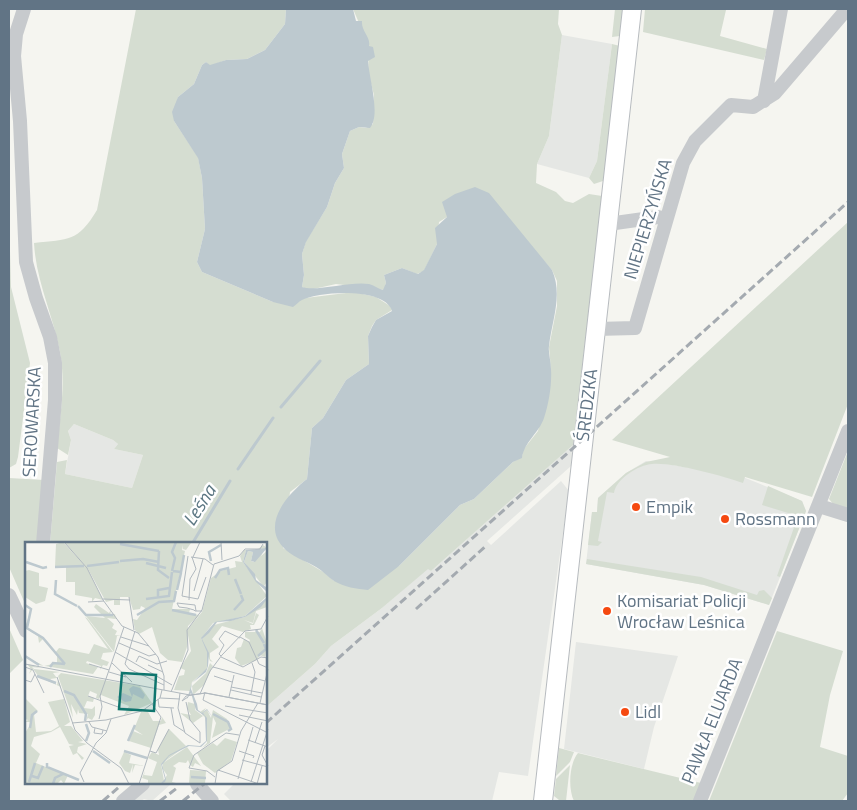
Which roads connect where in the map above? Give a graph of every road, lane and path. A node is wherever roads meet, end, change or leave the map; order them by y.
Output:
1 (24, 9) edge
2 (632, 9) edge
3 (782, 9) edge
4 (847, 9) edge
5 (764, 101) junction
6 (666, 219) junction
7 (608, 224) junction
8 (596, 329) junction
9 (848, 431) edge
10 (819, 506) junction
11 (848, 515) edge
12 (43, 542) edge
13 (9, 595) edge
14 (25, 629) edge
15 (142, 785) edge
16 (198, 785) edge
17 (123, 801) edge
18 (212, 801) edge
19 (542, 801) edge
20 (700, 801) edge

1 - 12 street, SEROWARSKA
2 - 7 main road, ŚREDZKA
3 - 5 street
4 - 5 street
5 - 6 street, NIEPIERZYŃSKA
6 - 7 street
6 - 8 street, NIEPIERZYŃSKA
7 - 8 main road, ŚREDZKA
8 - 19 main road, ŚREDZKA
9 - 10 street, PAWŁA ELUARDA
10 - 11 street
10 - 20 street, PAWŁA ELUARDA
13 - 14 street
15 - 17 street
16 - 18 street

